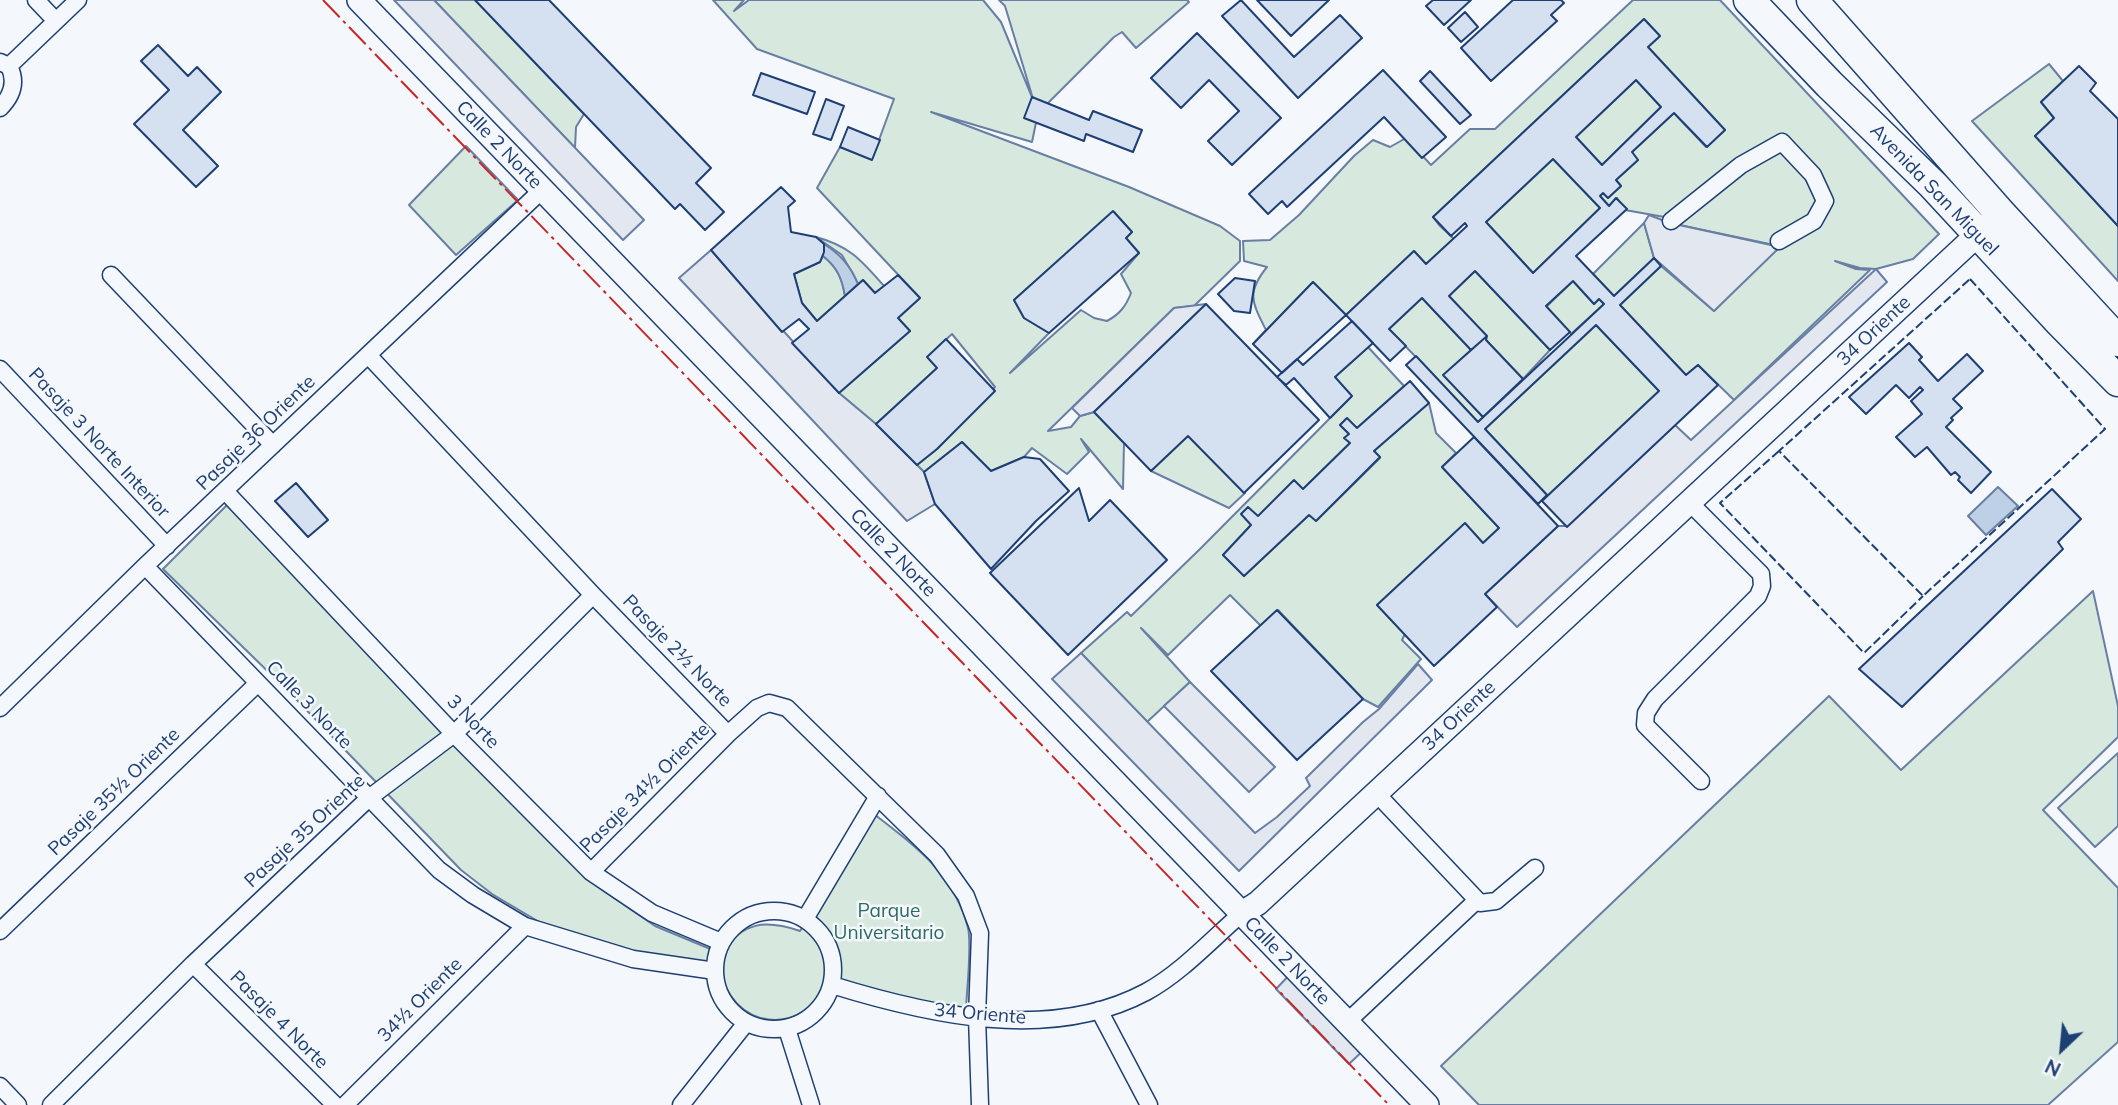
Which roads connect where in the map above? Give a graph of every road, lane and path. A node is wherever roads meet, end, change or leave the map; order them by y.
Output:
1 (36, 0) edge
2 (78, 0) edge
3 (359, 0) edge
4 (1750, 0) edge
5 (1762, 0) edge
6 (1812, 0) edge
7 (56, 21) junction
8 (4, 64) edge
9 (0, 108) edge
10 (542, 190) junction
11 (2000, 213) junction
12 (1671, 221) dead end
13 (1978, 233) junction
14 (1779, 241) dead end
15 (111, 275) dead end
16 (2118, 341) edge
17 (368, 355) junction
18 (0, 369) edge
19 (2118, 381) edge
20 (273, 445) junction
21 (225, 491) junction
22 (1689, 502) junction
23 (167, 546) junction
24 (145, 566) junction
25 (593, 595) junction
26 (258, 683) junction
27 (0, 709) edge
28 (454, 734) junction
29 (728, 734) junction
30 (1701, 781) dead end
31 (1376, 793) junction
32 (878, 796) junction
33 (369, 798) junction
34 (1535, 868) dead end
35 (591, 872) junction
36 (1476, 901) junction
37 (1241, 914) junction
38 (805, 919) junction
39 (525, 926) junction
40 (0, 931) edge
41 (721, 942) junction
42 (193, 964) junction
43 (715, 971) junction
44 (832, 985) junction
45 (1098, 1010) junction
46 (977, 1017) junction
47 (1347, 1022) junction
48 (746, 1023) junction
49 (787, 1028) junction
50 (0, 1086) edge
51 (18, 1105) edge
52 (51, 1105) edge
53 (335, 1105) edge
54 (345, 1105) edge
55 (681, 1105) edge
56 (811, 1105) edge
57 (980, 1105) edge
58 (1149, 1105) edge
59 (1427, 1105) edge

1 - 7 street
2 - 7 street
3 - 10 main road, Calle 2 Norte
4 - 5 highway
4 - 13 highway, Avenida San Miguel
6 - 11 highway, Avenida San Miguel
7 - 8 street
8 - 9 street
10 - 17 street, Pasaje 36 Oriente
10 - 37 main road, Calle 2 Norte
11 - 13 main road, 34 Oriente
11 - 16 highway, Avenida San Miguel
12 - 14 street
13 - 19 highway, Avenida San Miguel
13 - 22 main road, 34 Oriente
15 - 20 street
17 - 20 street, Pasaje 36 Oriente
17 - 25 street, Pasaje 2½ Norte
18 - 23 street, Pasaje 3 Norte Interior
20 - 21 street, Pasaje 36 Oriente
21 - 23 street, Pasaje 36 Oriente
21 - 28 street, 3 Norte
22 - 30 street
22 - 31 main road, 34 Oriente
23 - 24 street, Pasaje 36 Oriente
24 - 26 street, Calle 3 Norte
24 - 27 street, Pasaje 36 Oriente
25 - 28 street, Pasaje 35 Oriente
25 - 29 street, Pasaje 2½ Norte
26 - 33 street, Calle 3 Norte
26 - 40 street, Pasaje 35½ Oriente
28 - 33 street, Pasaje 35 Oriente
28 - 35 street, 3 Norte
29 - 32 street, Pasaje 2½ Norte
29 - 35 street, Pasaje 34½ Oriente
31 - 36 street
31 - 37 main road, 34 Oriente
32 - 38 street
32 - 46 street, Pasaje 2½ Norte
33 - 39 street, Calle 3 Norte
33 - 42 street, Pasaje 35 Oriente
34 - 36 street
35 - 41 street, 3 Norte
36 - 47 street
37 - 45 street, 34 Oriente
37 - 47 main road, Calle 2 Norte
38 - 41 street
38 - 44 street
39 - 43 street, Calle 3 Norte
39 - 54 street, 34½ Oriente
41 - 43 street
42 - 52 street, Pasaje 35 Oriente
42 - 53 street, Pasaje 4 Norte
43 - 48 street
44 - 46 street, 34 Oriente
44 - 49 street
45 - 46 street, 34 Oriente
45 - 58 street
46 - 57 street, Pasaje 2½ Norte
47 - 59 main road, Calle 2 Norte
48 - 49 street
48 - 55 street
49 - 56 street
50 - 51 street

